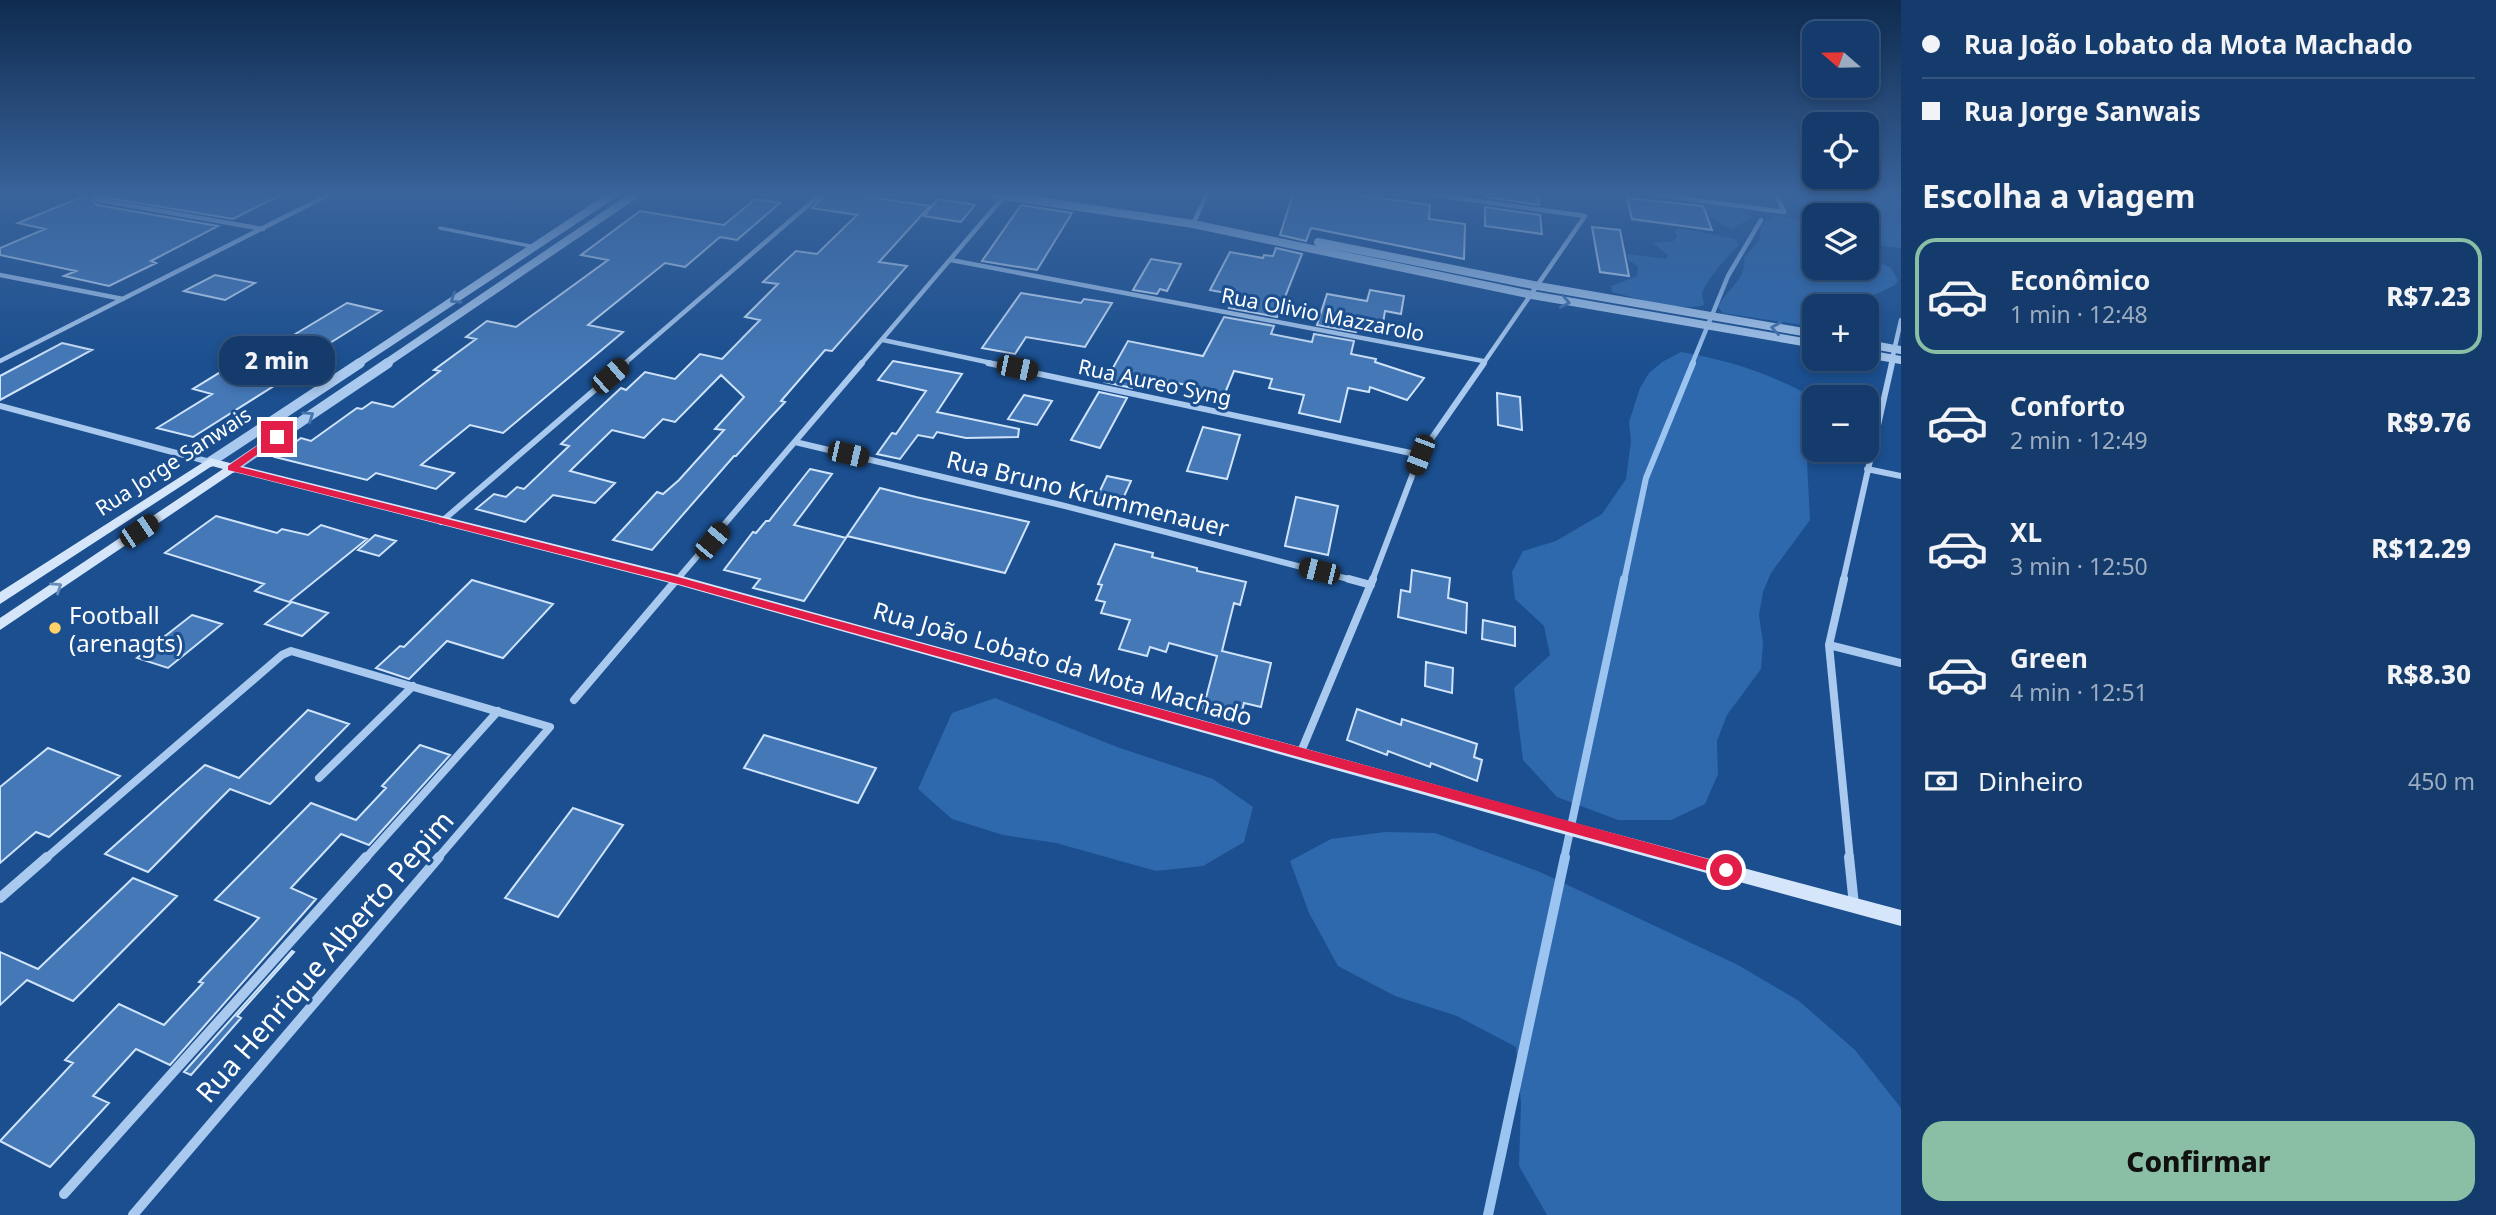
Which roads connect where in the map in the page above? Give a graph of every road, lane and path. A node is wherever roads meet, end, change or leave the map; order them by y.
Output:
1 (219, 251) edge
2 (529, 251) edge
3 (552, 251) edge
4 (755, 251) edge
5 (959, 251) edge
6 (1330, 251) edge
7 (1352, 251) edge
8 (1562, 251) edge
9 (951, 260) junction
10 (0, 275) edge
11 (1538, 286) junction
12 (1532, 295) junction
13 (123, 299) junction
14 (1901, 320) edge
15 (1737, 326) junction
16 (1802, 333) edge
17 (883, 340) junction
18 (1802, 341) edge
19 (1879, 348) edge
20 (1879, 354) edge
21 (1898, 354) edge
22 (0, 361) edge
23 (1483, 361) junction
24 (0, 406) edge
25 (795, 442) junction
26 (1420, 455) junction
27 (210, 462) junction
28 (232, 468) junction
29 (1867, 469) junction
30 (1901, 476) edge
31 (441, 522) junction
32 (678, 580) junction
33 (1371, 585) junction
34 (0, 599) edge
35 (0, 625) edge
36 (1829, 645) junction
37 (1901, 663) edge
38 (413, 686) junction
39 (574, 700) dead end
40 (498, 711) junction
41 (1300, 754) junction
42 (319, 778) dead end
43 (0, 898) edge
44 (1854, 905) junction
45 (1901, 918) edge
46 (64, 1194) dead end
47 (133, 1215) edge

1 - 13 street
2 -> 27 street, Rua Jorge Sanwais
28 -> 3 street, Rua Jorge Sanwais
4 - 31 street
5 - 9 street
6 - 12 street
7 - 11 street
8 - 11 street
9 - 17 street
9 - 23 street, Rua Olivio Mazzarolo
10 - 13 street
11 - 12 street
11 - 15 street
12 -> 15 street
12 - 23 street
13 - 22 street
14 - 21 street
16 -> 15 street
15 - 18 street
17 - 25 street
17 - 26 street, Rua Aureo Syng
19 - 21 street
20 - 21 street
21 - 29 street
23 - 26 street
24 - 27 street
25 - 32 street
25 - 33 street, Rua Bruno Krummenauer
26 - 33 street
27 - 28 main road, Rua João Lobato da Mota Machado
27 - 34 main road, Rua Jorge Sanwais
28 - 31 main road, Rua João Lobato da Mota Machado
35 -> 28 main road, Rua Jorge Sanwais
29 - 30 street
29 - 36 street
31 - 32 main road, Rua João Lobato da Mota Machado
32 - 39 street
32 - 41 main road, Rua João Lobato da Mota Machado
33 - 41 street
36 - 37 street
36 - 44 street
38 - 40 street
38 - 42 street
38 - 43 street
40 - 46 street
40 - 47 street, Rua Henrique Alberto Pepim
41 - 44 main road, Rua João Lobato da Mota Machado
44 - 45 main road, Rua João Lobato da Mota Machado

